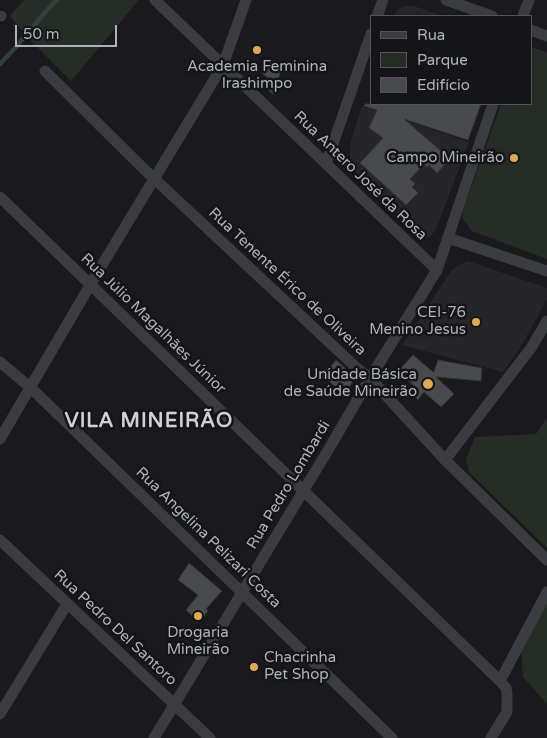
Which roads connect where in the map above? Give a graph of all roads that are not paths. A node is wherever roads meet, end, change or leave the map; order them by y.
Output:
1 (155, 0) edge
2 (246, 0) edge
3 (383, 0) edge
4 (446, 0) edge
5 (529, 0) edge
6 (377, 15) edge
7 (489, 15) edge
8 (523, 15) edge
9 (532, 30) edge
10 (547, 36) edge
11 (370, 37) edge
12 (223, 65) junction
13 (45, 71) dead end
14 (494, 105) edge
15 (326, 164) junction
16 (155, 178) junction
17 (0, 197) edge
18 (448, 238) junction
19 (437, 270) junction
20 (547, 271) edge
21 (91, 284) junction
22 (547, 322) edge
23 (0, 362) edge
24 (370, 378) junction
25 (31, 388) junction
26 (0, 439) edge
27 (445, 460) junction
28 (303, 492) junction
29 (0, 540) edge
30 (547, 560) edge
31 (242, 592) junction
32 (547, 592) edge
33 (67, 604) junction
34 (500, 681) junction
35 (174, 704) junction
36 (0, 714) edge
37 (154, 738) edge
38 (210, 738) edge
39 (392, 738) edge
40 (491, 738) edge

1 - 12 street, Rua Antero José da Rosa
2 - 12 street
3 - 6 street
4 - 7 street
5 - 8 street
9 - 10 street
11 - 15 street
12 - 15 street, Rua Antero José da Rosa
12 - 16 street
13 - 16 street, Rua Tenente Érico de Oliveira
14 - 18 street, Rua Pedro Lombardi
15 - 19 street, Rua Antero José da Rosa
16 - 21 street
16 - 24 street, Rua Tenente Érico de Oliveira
17 - 21 street, Rua Júlio Magalhães Júnior
18 - 19 street, Rua Pedro Lombardi
18 - 20 street, Rua Antero José da Rosa
19 - 24 street, Rua Pedro Lombardi
21 - 25 street
21 - 28 street, Rua Júlio Magalhães Júnior
22 - 27 street
23 - 25 street, Rua Angelina Pelizari Costa
24 - 27 street, Rua Tenente Érico de Oliveira
24 - 28 street, Rua Pedro Lombardi
25 - 26 street
25 - 31 street, Rua Angelina Pelizari Costa
27 - 30 street, Rua Tenente Érico de Oliveira
28 - 31 street, Rua Pedro Lombardi
28 - 34 street, Rua Júlio Magalhães Júnior
29 - 33 street, Rua Pedro Del Santoro
31 - 35 street, Rua Pedro Lombardi
31 - 39 street, Rua Angelina Pelizari Costa
32 - 34 street
33 - 35 street, Rua Pedro Del Santoro
33 - 36 street
34 - 40 street
35 - 37 street, Rua Pedro Lombardi
35 - 38 street, Rua Pedro Del Santoro

